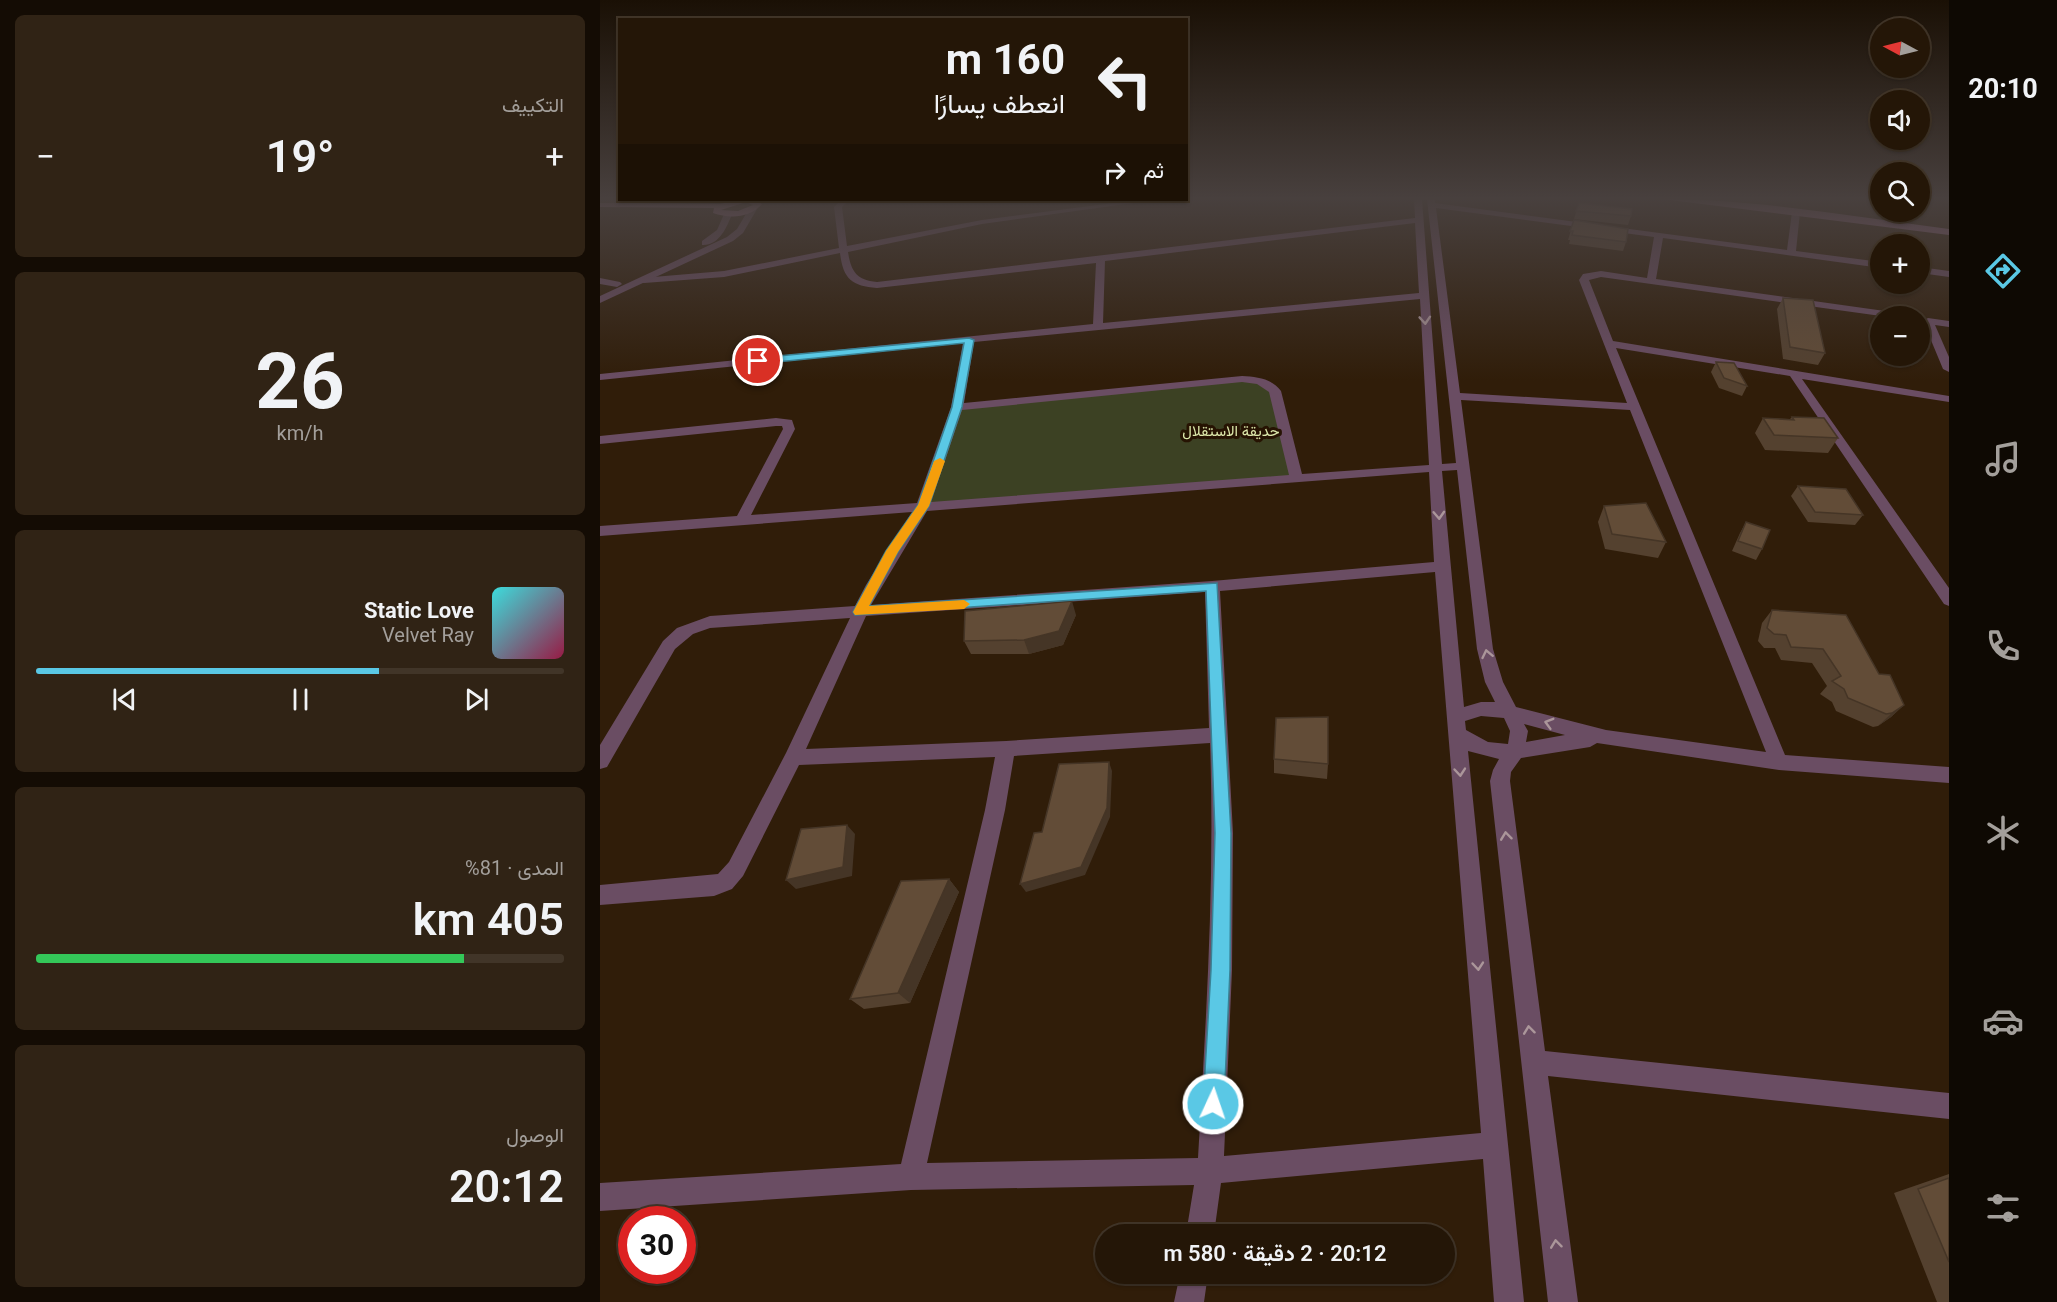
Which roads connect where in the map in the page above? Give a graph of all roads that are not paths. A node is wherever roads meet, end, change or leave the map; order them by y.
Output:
1 (668, 260) edge
2 (685, 260) edge
3 (795, 260) edge
4 (845, 260) edge
5 (1101, 260) joint
6 (1422, 260) edge
7 (1435, 260) edge
8 (1655, 260) edge
9 (1842, 260) edge
10 (1870, 264) edge
11 (1930, 271) edge
12 (1949, 274) edge
13 (644, 280) junction
14 (1652, 280) junction
15 (600, 281) edge
16 (617, 284) junction
17 (600, 292) edge
18 (1424, 296) junction
19 (600, 300) edge
20 (1870, 312) edge
21 (1930, 321) edge
22 (1949, 324) edge
23 (1098, 327) junction
24 (1930, 332) edge
25 (969, 340) junction
26 (1611, 344) junction
27 (1949, 369) edge
28 (1793, 372) junction
29 (602, 378) edge
30 (1454, 396) junction
31 (1949, 399) edge
32 (957, 407) junction
33 (1633, 407) junction
34 (600, 440) edge
35 (1435, 466) junction
36 (1462, 466) junction
37 (1296, 478) junction
38 (923, 506) junction
39 (742, 519) junction
40 (600, 531) edge
41 (1442, 566) junction
42 (1212, 586) junction
43 (1949, 600) edge
44 (859, 612) junction
45 (1510, 711) junction
46 (1456, 725) junction
47 (1220, 735) junction
48 (1606, 738) junction
49 (1006, 749) junction
50 (1516, 751) junction
51 (793, 757) junction
52 (600, 761) edge
53 (1779, 762) junction
54 (1949, 774) edge
55 (600, 895) edge
56 (1533, 1062) junction
57 (1949, 1106) edge
58 (1494, 1145) junction
59 (1210, 1171) junction
60 (911, 1177) junction
61 (600, 1197) edge
62 (1202, 1224) edge
63 (1192, 1284) edge
64 (1189, 1302) edge
65 (1509, 1302) edge
66 (1563, 1302) edge

1 - 16 street
2 - 13 street
3 - 13 street
4 - 5 street
5 - 23 street
6 - 18 street
7 - 30 street
8 - 14 street
9 - 10 street
11 - 12 street
13 - 19 street
14 - 20 street
14 - 26 street
15 - 16 street
16 - 17 street
18 - 23 street
18 -> 35 street
21 - 22 street
23 - 25 street
24 - 27 street
25 - 29 street
25 - 32 street
26 - 28 street
26 - 33 street
28 - 31 street
28 - 43 street
30 - 33 street
30 - 36 street
32 - 37 street
32 - 38 street
33 - 53 street
34 - 39 street
35 - 36 street
35 - 37 street
35 -> 41 street
45 -> 36 street
37 - 38 street
38 - 39 street
38 - 44 street
39 - 40 street
41 - 42 street
41 - 46 street
42 - 44 street
42 - 47 street
44 - 51 street
44 - 52 street
45 - 46 street
48 -> 45 street
45 - 50 street
46 - 50 street
46 -> 58 street
47 - 49 street
47 - 59 street
48 - 50 street
48 - 53 street
49 - 51 street
49 - 60 street
56 -> 50 street
51 - 55 street
53 - 54 street
56 - 57 street
66 -> 56 street
58 - 59 street
58 - 65 street
59 - 60 street
59 - 62 street
60 - 61 street
63 - 64 street

